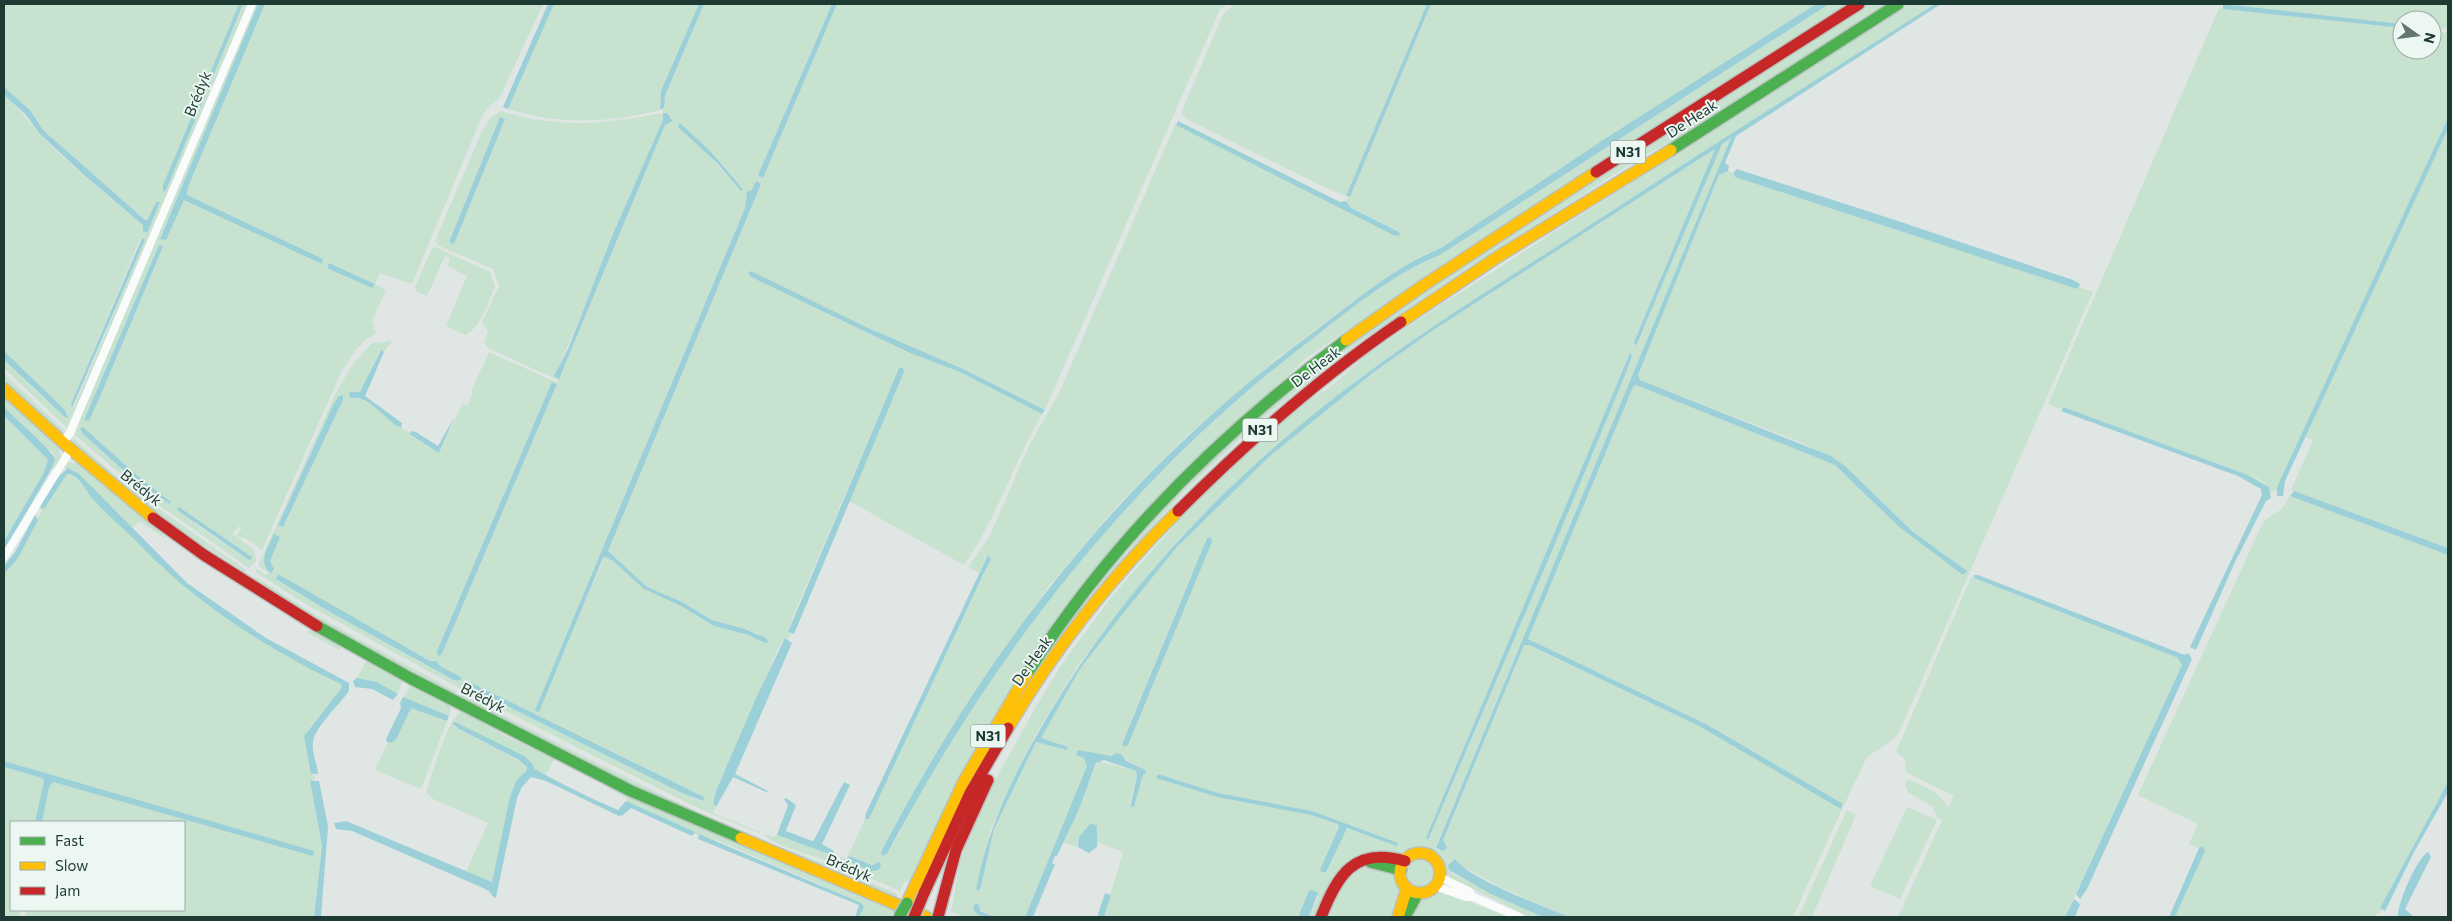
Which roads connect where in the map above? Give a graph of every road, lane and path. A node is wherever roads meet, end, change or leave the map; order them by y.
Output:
1 (252, 4) edge
2 (1860, 4) edge
3 (1898, 4) edge
4 (4, 388) edge
5 (67, 446) junction
6 (4, 557) edge
7 (1073, 629) junction
8 (1403, 865) junction
9 (1437, 881) junction
10 (1412, 890) junction
11 (901, 917) edge
12 (914, 917) edge
13 (926, 917) edge
14 (938, 917) edge
15 (1321, 917) edge
16 (1398, 917) edge
17 (1406, 917) edge
18 (1519, 917) edge

1 - 5 street, Brédyk
2 - 11 main road, De Heak / N31, bridge
3 - 7 main road, De Heak / N31
4 - 5 main road, Brédyk
5 - 6 street
5 - 13 main road, Brédyk
7 - 12 main road, De Heak / N31, bridge
7 - 14 main road
8 - 9 main road
8 - 10 main road
8 - 15 main road
9 - 10 main road
9 - 18 street
10 - 16 main road
10 - 17 main road

